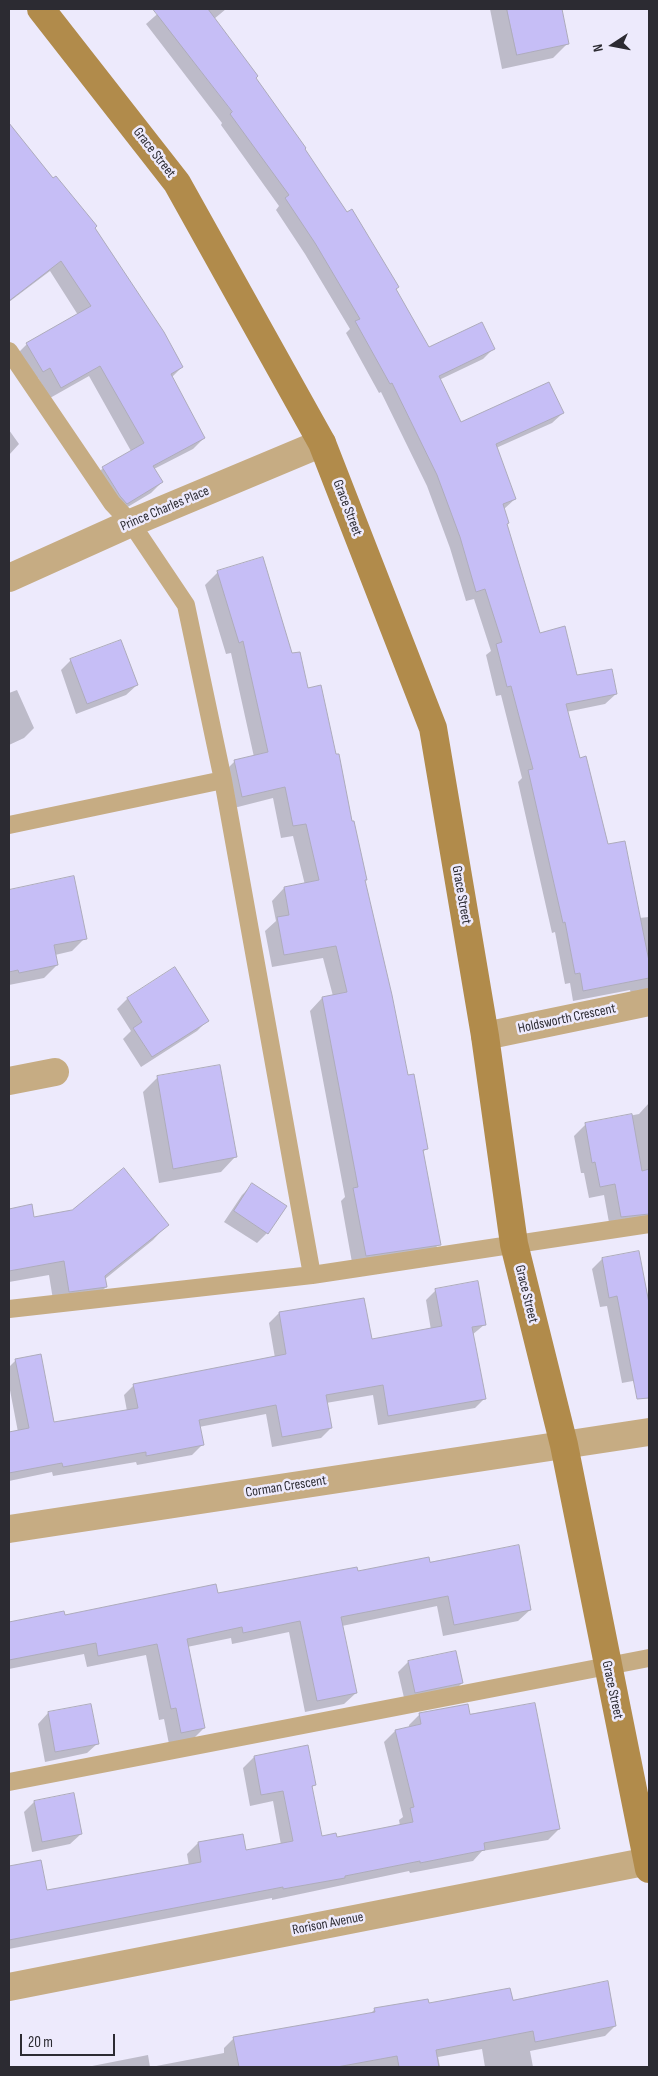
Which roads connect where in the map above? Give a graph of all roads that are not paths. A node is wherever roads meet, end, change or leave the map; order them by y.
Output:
1 (41, 9) edge
2 (9, 351) edge
3 (322, 443) junction
4 (130, 523) junction
5 (9, 578) edge
6 (223, 780) junction
7 (9, 825) edge
8 (649, 1002) edge
9 (485, 1036) junction
10 (55, 1072) dead end
11 (9, 1081) edge
12 (649, 1224) edge
13 (514, 1244) junction
14 (312, 1275) junction
15 (9, 1309) edge
16 (649, 1432) edge
17 (564, 1445) junction
18 (9, 1529) edge
19 (649, 1658) edge
20 (607, 1666) junction
21 (9, 1782) edge
22 (649, 1864) edge
23 (9, 1987) edge

1 - 3 street, Grace Street
2 - 4 lane
3 - 4 street, Prince Charles Place
3 - 9 street, Grace Street
4 - 5 street, Prince Charles Place
4 - 6 lane
6 - 7 lane
6 - 14 lane
8 - 9 street, Holdsworth Crescent
9 - 13 street, Grace Street
10 - 11 street
12 - 13 lane
13 - 14 lane
13 - 17 street, Grace Street
14 - 15 lane
16 - 17 street
17 - 18 street, Corman Crescent
17 - 20 street, Grace Street
19 - 20 lane
20 - 21 lane
20 - 22 street, Grace Street
22 - 23 street, Rorison Avenue

